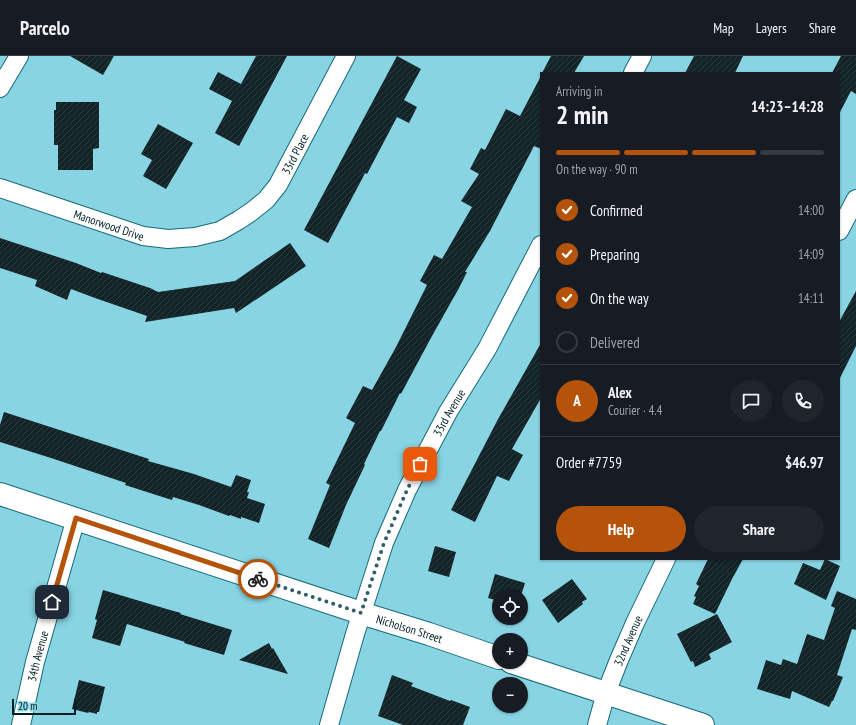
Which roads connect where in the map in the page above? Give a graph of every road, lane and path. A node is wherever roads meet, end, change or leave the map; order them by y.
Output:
1 (19, 56) edge
2 (346, 56) edge
3 (642, 56) edge
4 (633, 72) edge
5 (0, 88) edge
6 (0, 188) edge
7 (856, 199) edge
8 (840, 229) edge
9 (220, 231) joint
10 (540, 247) edge
11 (0, 494) edge
12 (76, 518) junction
13 (666, 560) edge
14 (361, 613) junction
15 (492, 656) edge
16 (528, 668) edge
17 (606, 693) junction
18 (21, 725) edge
19 (329, 725) edge
20 (597, 725) edge
21 (703, 725) edge

1 - 5 street
2 - 9 street, 33rd Place
3 - 4 street
6 - 9 street, Manorwood Drive
7 - 8 street
10 - 14 street, 33rd Avenue
11 - 12 street, Nicholson Street
12 - 14 street, Nicholson Street
12 - 18 street, 34th Avenue
13 - 17 street, 32nd Avenue
14 - 15 street, Nicholson Street
14 - 19 street, 33rd Avenue
16 - 17 street
17 - 20 street, 32nd Avenue
17 - 21 street

